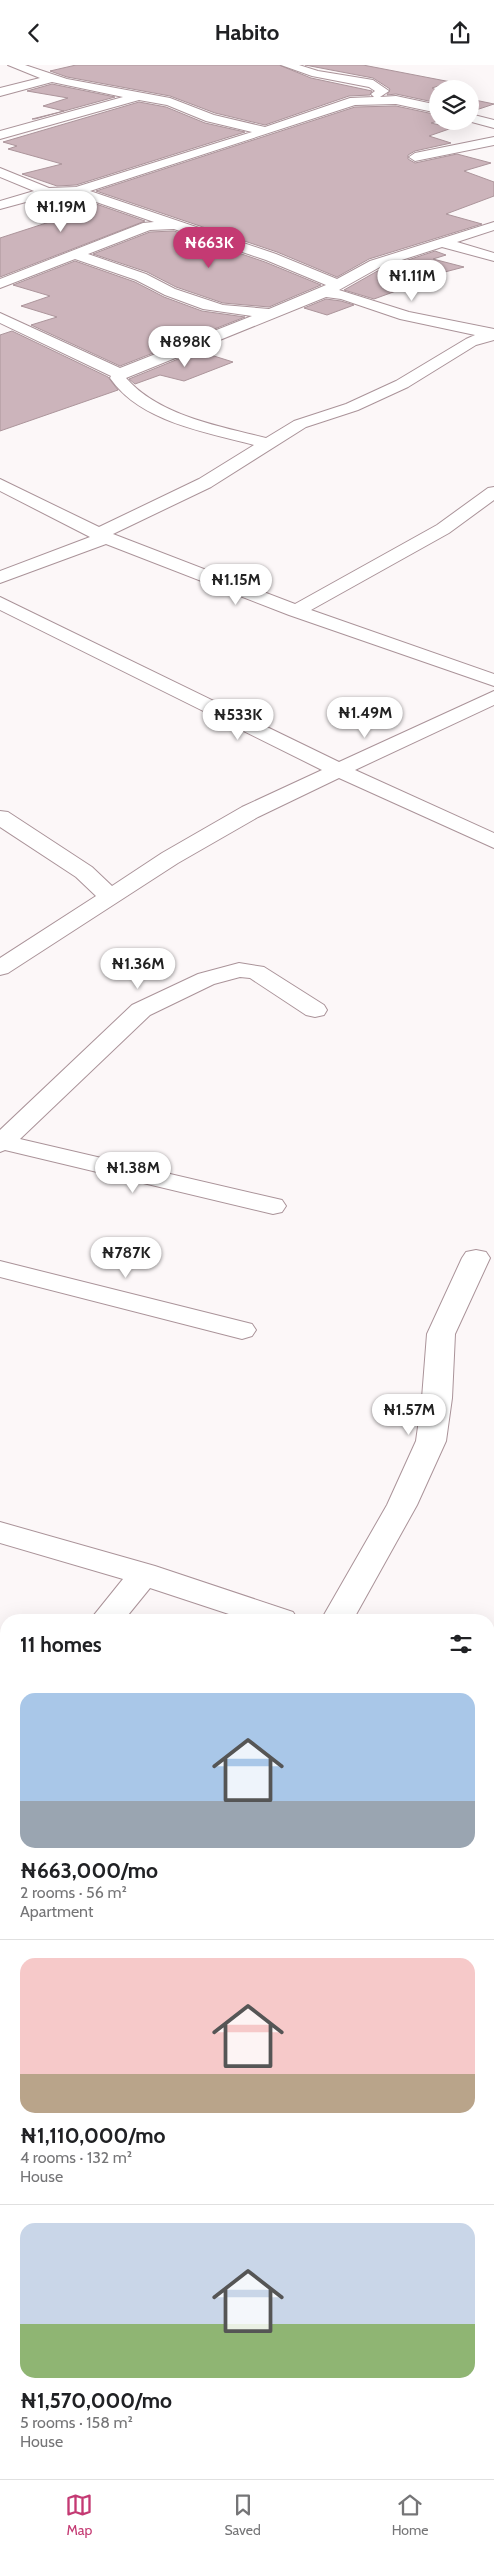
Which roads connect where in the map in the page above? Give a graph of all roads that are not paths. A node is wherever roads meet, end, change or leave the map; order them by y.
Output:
1 (14, 65) edge
2 (286, 65) edge
3 (52, 78) junction
4 (0, 91) edge
5 (142, 95) junction
6 (369, 99) junction
7 (429, 107) edge
8 (479, 120) edge
9 (494, 124) edge
10 (265, 131) junction
11 (0, 135) edge
12 (494, 141) edge
13 (415, 157) dead end
14 (0, 172) edge
15 (77, 191) junction
16 (47, 192) junction
17 (0, 205) edge
18 (150, 221) junction
19 (494, 226) edge
20 (440, 242) junction
21 (76, 255) junction
22 (271, 257) junction
23 (494, 257) edge
24 (375, 264) junction
25 (329, 265) dead end
26 (348, 265) dead end
27 (0, 284) edge
28 (330, 288) junction
29 (273, 312) junction
30 (0, 317) edge
31 (493, 335) edge
32 (120, 374) junction
33 (269, 444) junction
34 (0, 484) edge
35 (494, 492) edge
36 (101, 536) junction
37 (0, 577) edge
38 (0, 603) edge
39 (296, 611) junction
40 (494, 680) edge
41 (494, 697) edge
42 (340, 771) junction
43 (0, 817) edge
44 (494, 841) edge
45 (110, 896) junction
46 (0, 968) edge
47 (315, 1010) dead end
48 (1, 1143) edge
49 (273, 1206) dead end
50 (476, 1258) dead end
51 (0, 1269) edge
52 (242, 1330) dead end
53 (0, 1532) edge
54 (144, 1575) junction
55 (111, 1614) edge
56 (264, 1614) edge
57 (340, 1614) edge

1 - 3 street
2 - 6 street
3 - 4 street
3 - 5 street
5 - 10 street
5 - 11 street
6 - 7 street
6 - 10 street
8 - 9 street
10 - 15 street
12 - 13 street
14 - 16 street
15 - 16 street
15 - 18 street
16 - 17 street
18 - 21 street
18 - 22 street
19 - 20 street
20 - 23 street
20 - 24 street
21 - 27 street
21 - 29 street
22 - 25 street
22 - 28 street
24 - 26 street
24 - 28 street
28 - 29 street
28 - 31 street
29 - 32 street
30 - 32 street
31 - 33 street
32 - 33 street
33 - 36 street
34 - 36 street
35 - 39 street
36 - 37 street
36 - 39 street
38 - 42 street
39 - 40 street
41 - 42 street
42 - 44 street
42 - 45 street
43 - 45 street
45 - 46 street
47 - 48 street
48 - 49 street
50 - 57 street
51 - 52 street
53 - 54 street
54 - 55 street
54 - 56 street

